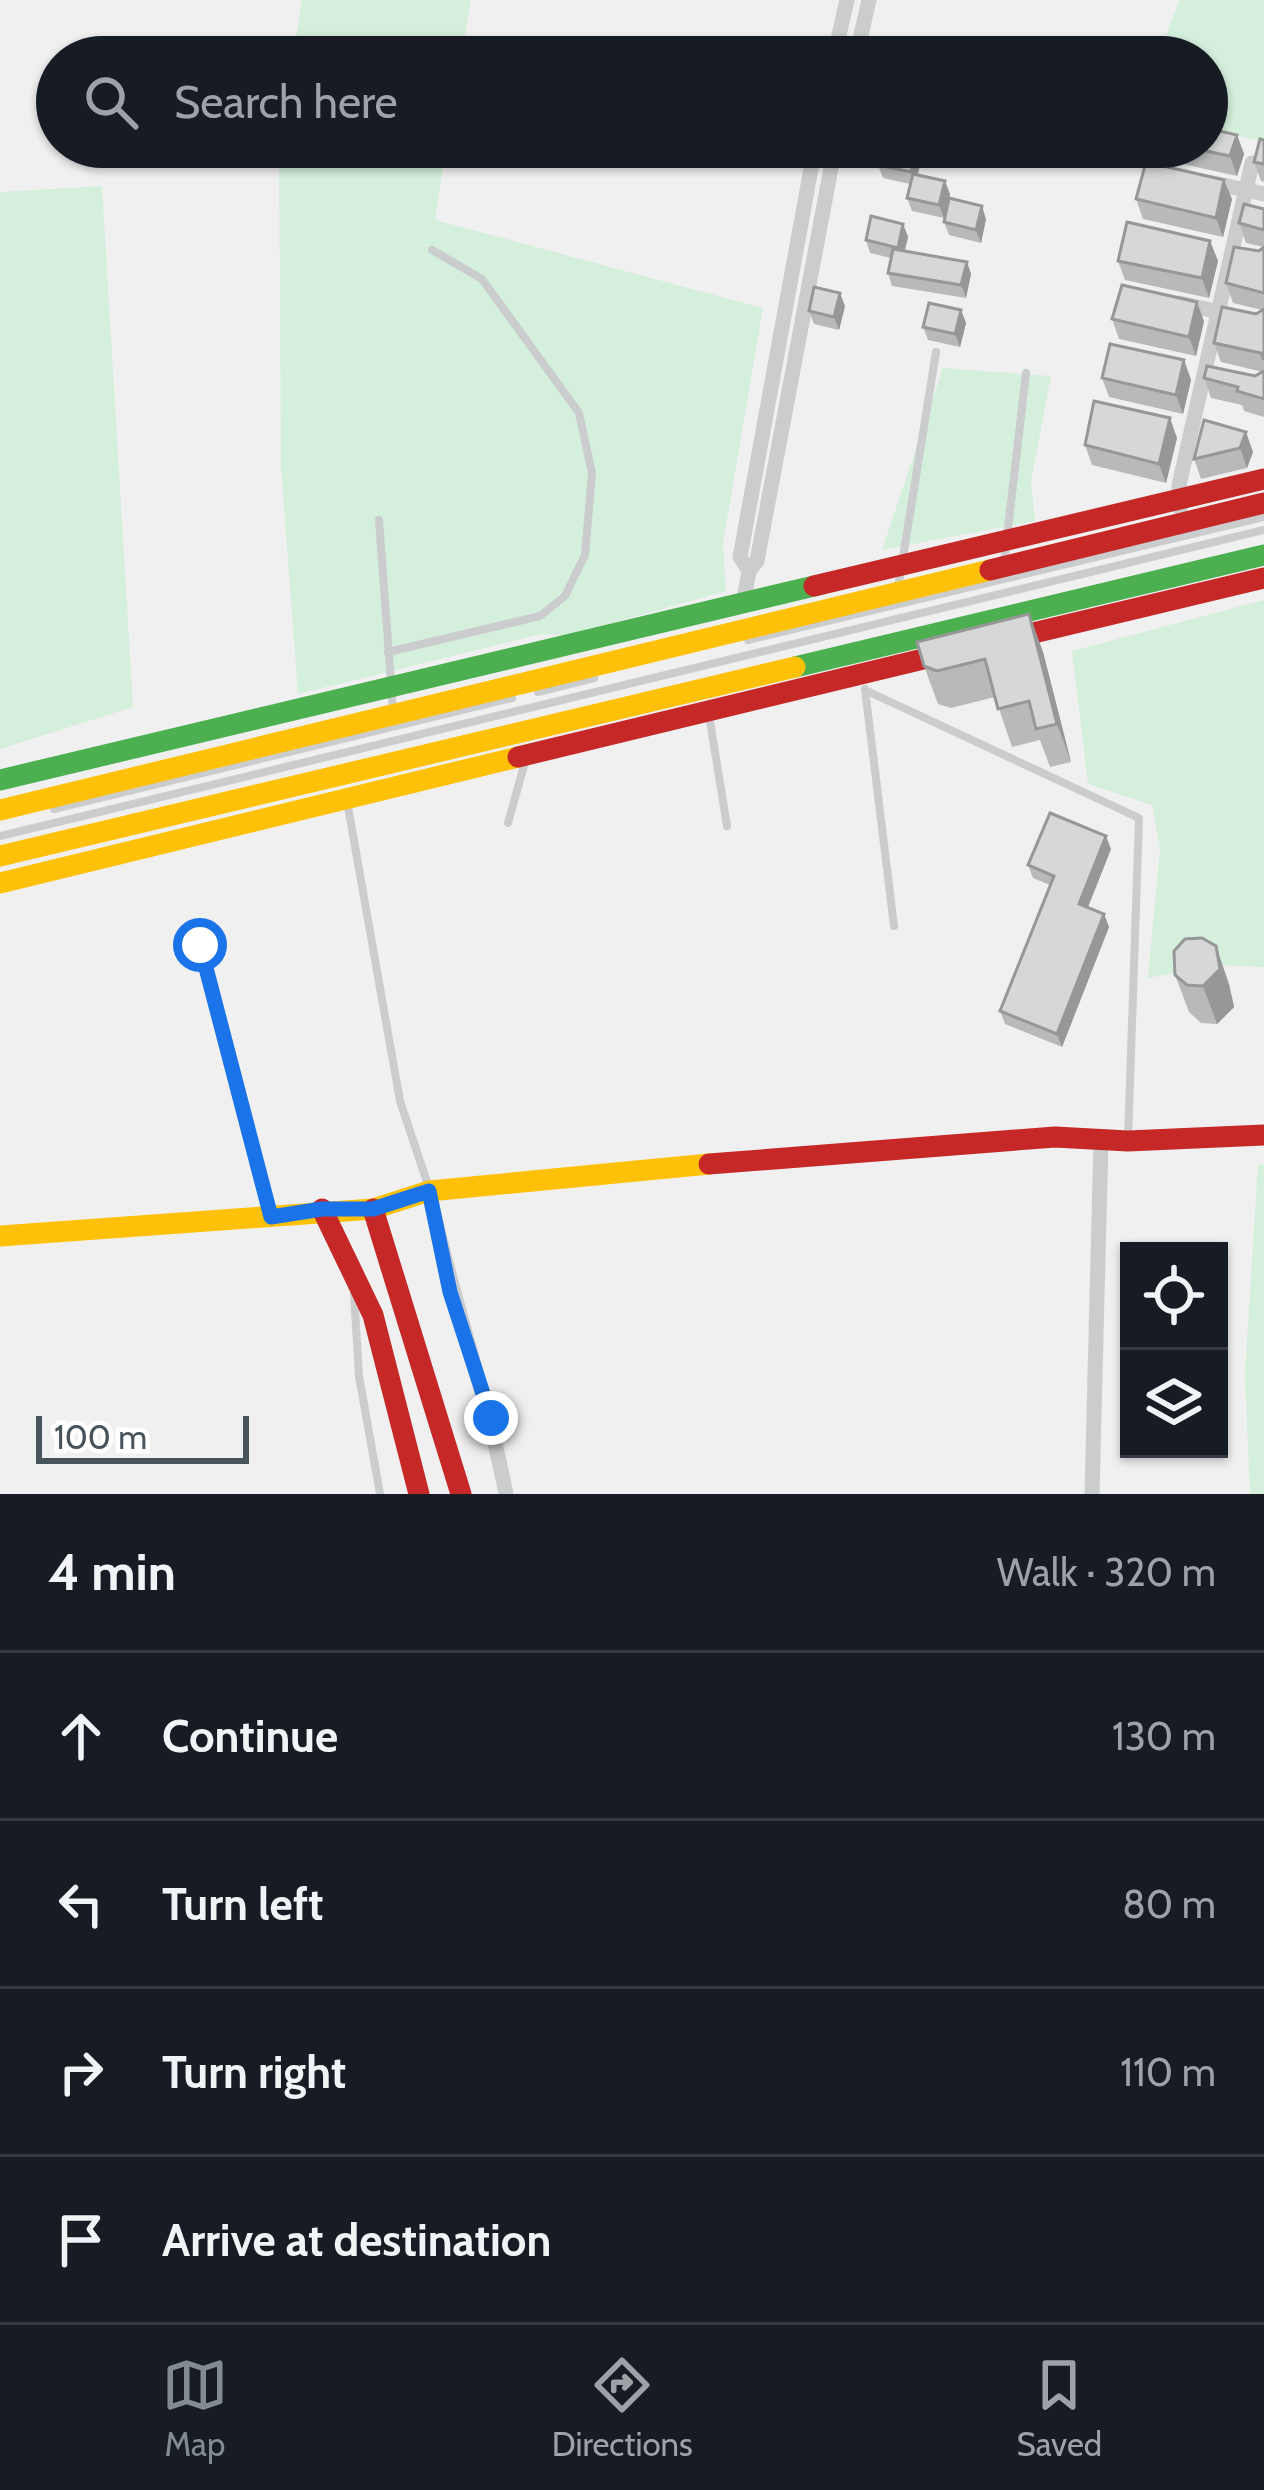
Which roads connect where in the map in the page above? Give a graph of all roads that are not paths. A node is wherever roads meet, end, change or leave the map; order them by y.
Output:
1 (847, 0) edge
2 (869, 0) edge
3 (839, 36) edge
4 (861, 36) edge
5 (1252, 163) edge
6 (811, 168) edge
7 (831, 168) edge
8 (1181, 176) edge
9 (1245, 190) junction
10 (1264, 194) edge
11 (1208, 246) edge
12 (433, 250) dead end
13 (1239, 253) junction
14 (1150, 297) edge
15 (1218, 312) junction
16 (1264, 322) edge
17 (936, 352) dead end
18 (1187, 366) edge
19 (1206, 371) junction
20 (1026, 374) dead end
21 (1225, 375) edge
22 (1174, 424) edge
23 (1193, 429) junction
24 (1264, 478) edge
25 (1178, 500) junction
26 (1264, 503) edge
27 (1264, 517) edge
28 (379, 520) dead end
29 (1184, 523) junction
30 (1264, 530) edge
31 (1006, 542) junction
32 (1264, 555) edge
33 (901, 567) junction
34 (1004, 568) junction
35 (748, 571) junction
36 (1264, 578) edge
37 (897, 594) junction
38 (743, 604) junction
39 (858, 651) junction
40 (388, 652) junction
41 (864, 682) junction
42 (390, 688) junction
43 (709, 712) junction
44 (394, 717) junction
45 (538, 727) junction
46 (526, 757) junction
47 (0, 780) edge
48 (347, 800) junction
49 (196, 808) junction
50 (0, 810) edge
51 (0, 821) edge
52 (508, 823) dead end
53 (727, 826) dead end
54 (0, 836) edge
55 (189, 838) junction
56 (0, 856) edge
57 (0, 883) edge
58 (894, 926) dead end
59 (200, 945) dead end
60 (1264, 1135) edge
61 (1101, 1140) junction
62 (1128, 1141) junction
63 (429, 1191) junction
64 (322, 1209) junction
65 (373, 1209) junction
66 (271, 1217) junction
67 (0, 1236) edge
68 (353, 1274) junction
69 (380, 1494) edge
70 (419, 1494) edge
71 (461, 1494) edge
72 (506, 1494) edge
73 (1091, 1494) edge

1 - 3 street
2 - 4 street
5 - 9 street
6 - 35 street
7 - 35 street
8 - 9 street
9 - 10 street
9 - 13 street
11 - 13 street
12 - 40 lane
13 - 15 street
14 - 15 street
15 - 16 street
15 - 19 street
17 - 33 lane
18 - 19 street
19 - 21 street
19 - 23 street
20 - 31 lane
22 - 23 street
23 - 25 street
24 - 25 street
25 - 29 street
25 - 31 street
26 - 29 street
27 - 51 lane
28 - 40 lane
29 - 34 street
30 - 54 lane
31 - 33 street
31 - 34 lane
32 - 39 street
33 - 37 lane
33 - 38 street
34 - 37 street
35 - 38 street
36 - 41 street
37 - 44 street
38 - 42 street
39 - 41 lane
39 - 45 street
40 - 42 lane
41 - 43 street
41 - 58 lane
41 - 62 lane
42 - 44 lane
42 - 47 street
43 - 46 street
43 - 53 lane
44 - 50 street
45 - 46 lane
45 - 49 street
46 - 48 street
46 - 52 lane
48 - 55 street
48 - 63 lane
49 - 55 street
49 - 56 street
55 - 57 street
59 - 66 lane
60 - 62 street
61 - 62 street
61 - 63 street
61 - 73 street
63 - 65 street
63 - 72 street
64 - 65 street
64 - 66 street
64 - 68 street
65 - 71 street
66 - 67 street
68 - 69 lane
68 - 70 street

